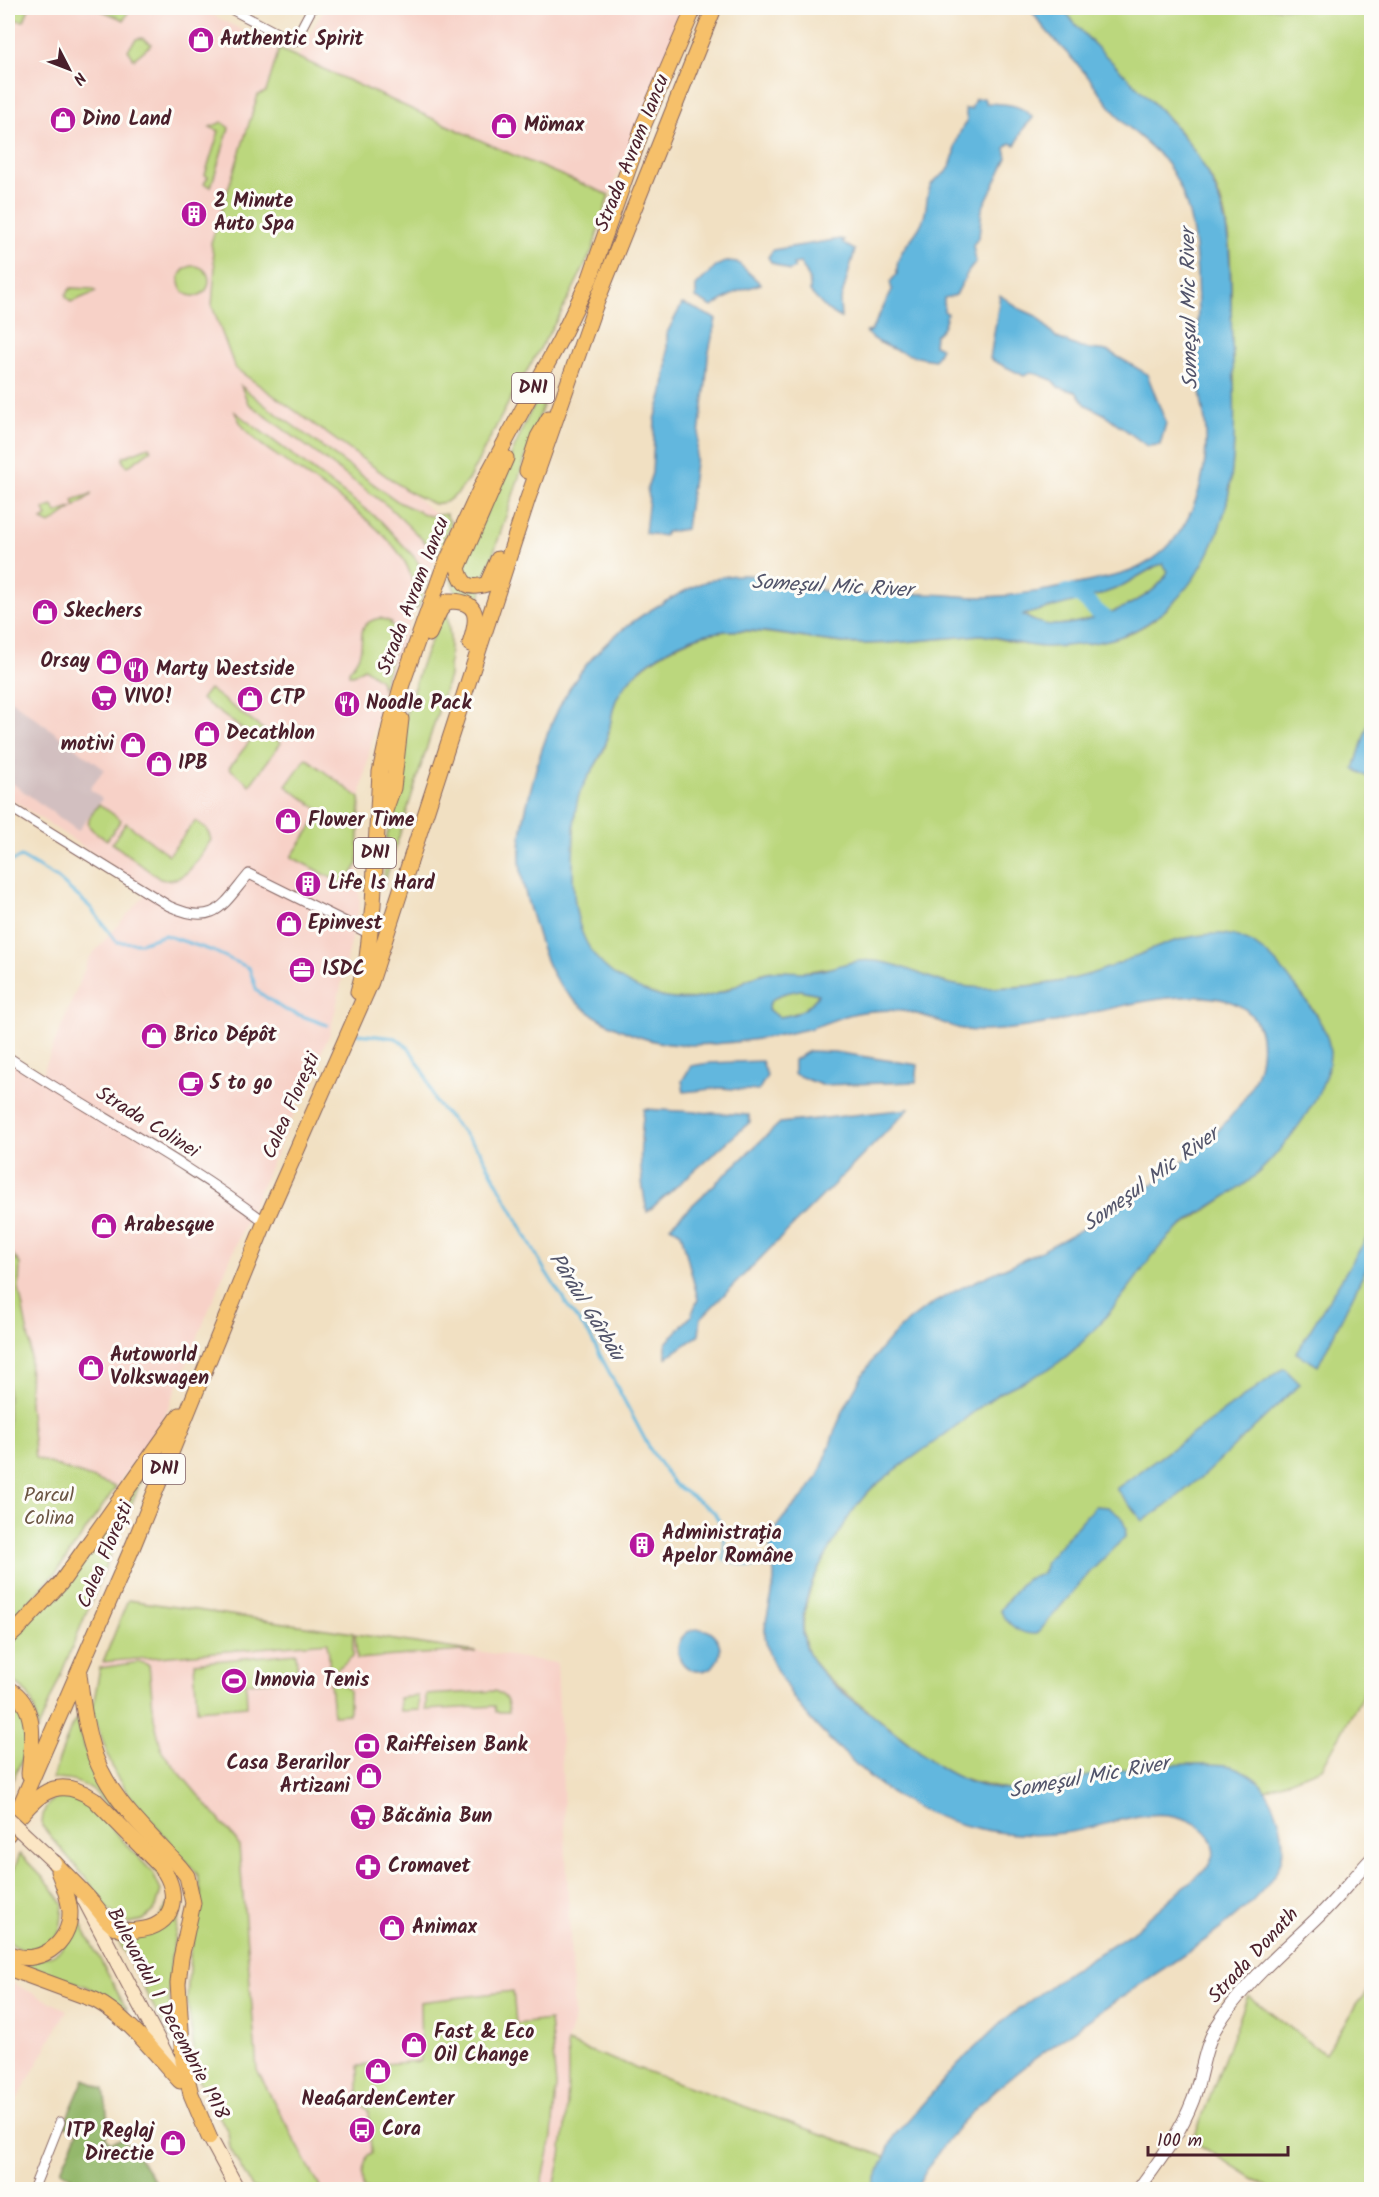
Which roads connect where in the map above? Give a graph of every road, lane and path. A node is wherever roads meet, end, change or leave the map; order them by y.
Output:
1 (229, 8) edge
2 (312, 8) edge
3 (714, 8) edge
4 (693, 9) edge
5 (567, 385) junction
6 (524, 404) junction
7 (465, 694) junction
8 (8, 807) edge
9 (376, 836) junction
10 (370, 934) junction
11 (347, 1032) junction
12 (8, 1057) edge
13 (265, 1222) junction
14 (195, 1393) junction
15 (8, 1638) edge
16 (79, 1673) junction
17 (8, 1688) edge
18 (24, 1798) junction
19 (9, 1826) edge
20 (1371, 1858) edge
21 (54, 1862) junction
22 (8, 1953) edge
23 (8, 1968) edge
24 (180, 2081) junction
25 (60, 2122) dead end
26 (209, 2137) junction
27 (33, 2190) edge
28 (238, 2190) edge
29 (1138, 2190) edge

1 - 2 street
3 - 5 main road, Strada Avram Iancu / DN1
4 - 6 main road, Strada Avram Iancu / DN1
5 - 6 main road
5 - 7 main road, Strada Avram Iancu / DN1
6 - 9 main road, Strada Avram Iancu / DN1
7 - 9 main road
7 - 11 main road, Strada Avram Iancu / DN1
8 - 10 street
9 - 10 main road, Strada Avram Iancu / DN1
10 - 11 main road, Strada Avram Iancu / DN1
11 - 13 main road, Calea Florești / DN1
12 - 13 street, Strada Colinei
13 - 14 main road, Calea Florești / DN1
14 - 15 main road
14 - 16 main road, Calea Florești / DN1
16 - 18 main road, Calea Florești / DN1
16 - 26 main road
17 - 18 main road
18 - 19 main road, Calea Florești / DN1
19 - 21 main road, Bulevardul 1 Decembrie 1918, bridge
19 - 21 main road
20 - 29 street, Strada Donath
21 - 22 main road
21 - 24 main road, Bulevardul 1 Decembrie 1918
23 - 24 main road
24 - 26 main road, Bulevardul 1 Decembrie 1918
25 - 27 street
26 - 28 main road, Bulevardul 1 Decembrie 1918

